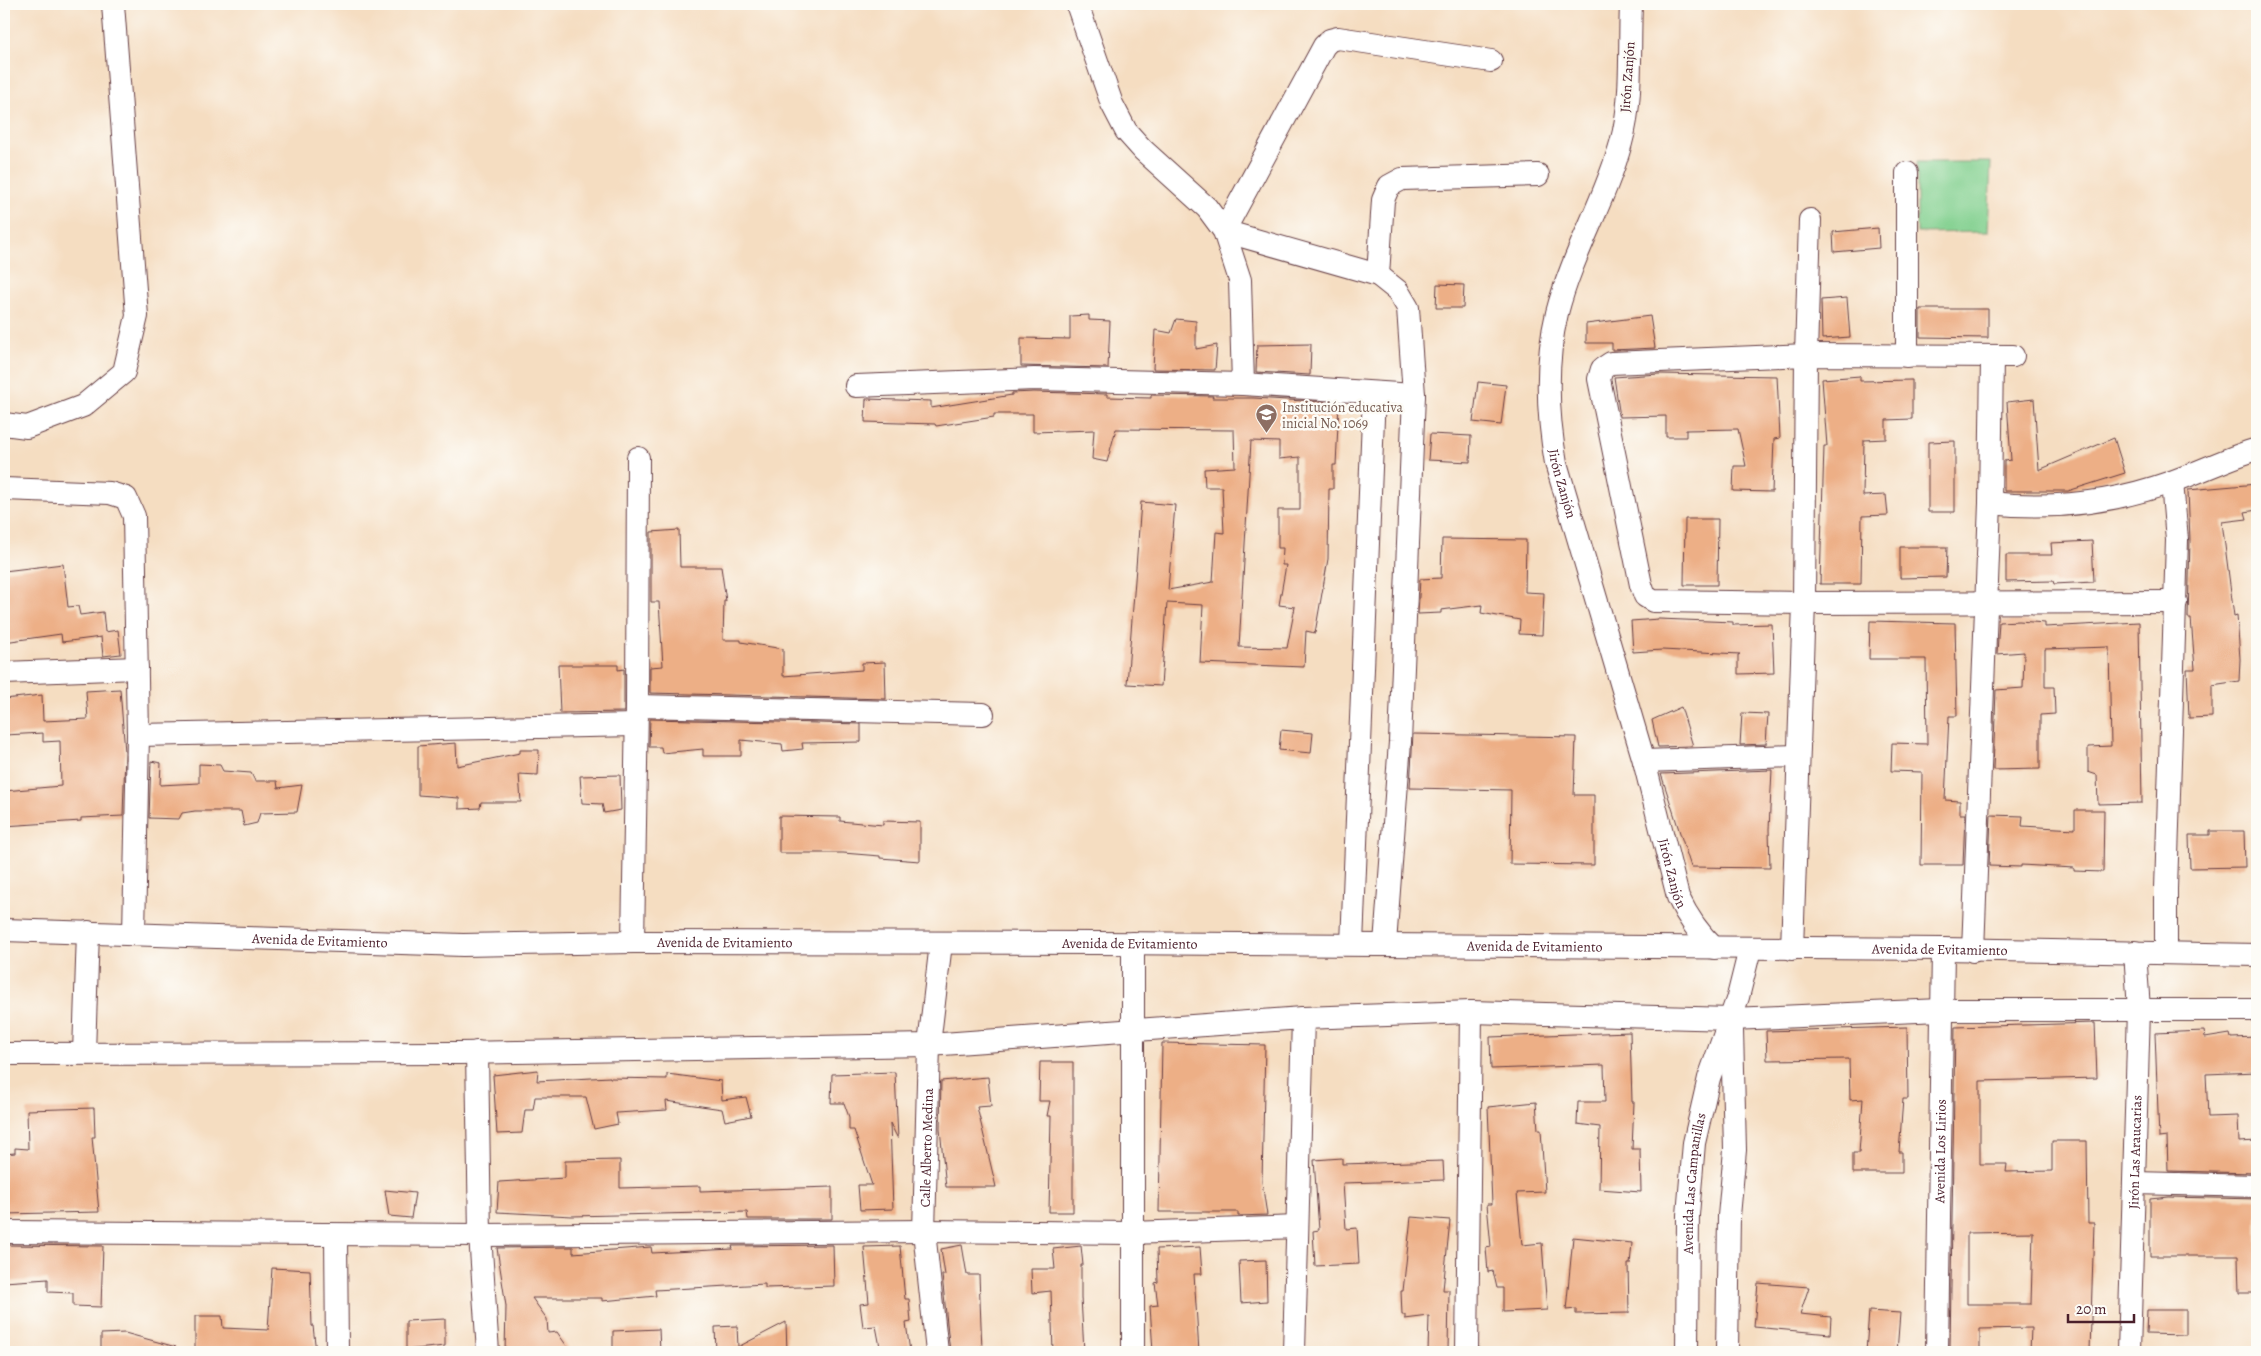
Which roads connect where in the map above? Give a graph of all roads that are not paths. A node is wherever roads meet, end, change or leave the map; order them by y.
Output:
1 (113, 4) edge
2 (1077, 4) edge
3 (1631, 4) edge
4 (1491, 61) dead end
5 (1907, 173) dead end
6 (1538, 175) dead end
7 (1810, 220) dead end
8 (1224, 231) junction
9 (1378, 275) junction
10 (1806, 355) junction
11 (1907, 356) junction
12 (1243, 384) junction
13 (856, 386) dead end
14 (1374, 393) junction
15 (1414, 394) junction
16 (4, 424) edge
17 (2257, 449) edge
18 (638, 458) dead end
19 (2172, 482) junction
20 (4, 489) edge
21 (1990, 503) junction
22 (1985, 602) junction
23 (2176, 602) junction
24 (1804, 603) junction
25 (137, 668) junction
26 (4, 674) edge
27 (983, 714) dead end
28 (636, 715) junction
29 (138, 735) junction
30 (1797, 756) junction
31 (1644, 761) junction
32 (4, 930) edge
33 (88, 932) junction
34 (134, 934) junction
35 (633, 942) junction
36 (941, 943) junction
37 (1133, 943) junction
38 (1352, 944) junction
39 (1385, 944) junction
40 (1714, 948) junction
41 (1750, 949) junction
42 (1792, 949) junction
43 (1943, 949) junction
44 (1973, 951) junction
45 (2136, 952) junction
46 (2166, 952) junction
47 (2257, 955) edge
48 (2140, 1009) junction
49 (1941, 1010) junction
50 (2257, 1010) edge
51 (1471, 1012) junction
52 (1303, 1018) junction
53 (1731, 1019) junction
54 (1133, 1030) junction
55 (928, 1045) junction
56 (477, 1052) junction
57 (4, 1054) edge
58 (84, 1054) junction
59 (2134, 1183) junction
60 (2257, 1186) edge
61 (1297, 1227) junction
62 (924, 1231) junction
63 (4, 1232) edge
64 (1131, 1234) junction
65 (336, 1235) junction
66 (480, 1235) junction
67 (337, 1352) edge
68 (488, 1352) edge
69 (937, 1352) edge
70 (1133, 1352) edge
71 (1294, 1352) edge
72 (1467, 1352) edge
73 (1688, 1352) edge
74 (1727, 1352) edge
75 (1937, 1352) edge
76 (2129, 1352) edge

1 - 16 street
2 - 8 street
3 - 31 street, Jirón Zanjón
4 - 8 street
5 - 11 street
6 - 9 street
7 - 10 street
8 - 9 street
8 - 12 street
9 - 15 street
10 - 11 street
10 - 24 street
10 - 24 street
11 - 21 street
12 - 13 street
12 - 14 street
14 - 15 street
14 - 38 street
15 - 39 street
17 - 19 street
18 - 28 street
19 - 21 street
19 - 23 street
20 - 25 street
21 - 22 street
22 - 23 street
22 - 24 street
22 - 44 street
23 - 46 street
24 - 30 street
25 - 26 street
25 - 29 street
27 - 28 street
28 - 29 street
28 - 35 street
29 - 34 street
30 - 31 street
30 - 42 street
31 - 40 street, Jirón Zanjón
32 - 33 street, Avenida de Evitamiento
33 - 34 street, Avenida de Evitamiento
33 - 58 street
34 - 35 street, Avenida de Evitamiento
35 - 36 street, Avenida de Evitamiento
36 - 37 street, Avenida de Evitamiento
36 - 55 street, Calle Alberto Medina
37 - 38 street, Avenida de Evitamiento
37 - 54 street
38 - 39 street, Avenida de Evitamiento
39 - 40 street, Avenida de Evitamiento
40 - 41 street, Avenida de Evitamiento
41 - 42 street, Avenida de Evitamiento
41 - 53 street, Avenida Las Campanillas
42 - 43 street, Avenida de Evitamiento
43 - 44 street, Avenida de Evitamiento
43 - 49 street, Avenida Los Lirios
44 - 45 street, Avenida de Evitamiento
45 - 46 street, Avenida de Evitamiento
45 - 48 street, Jirón Las Araucarias
46 - 47 street, Avenida de Evitamiento
48 - 49 street
48 - 50 street
48 - 59 street, Jirón Las Araucarias
49 - 53 street
49 - 75 street, Avenida Los Lirios
51 - 52 street
51 - 53 street
51 - 72 street
52 - 54 street
52 - 61 street
53 - 73 street, Avenida Las Campanillas
53 - 74 street, Avenida Las Campanillas
54 - 55 street
54 - 64 street
55 - 56 street
55 - 62 street, Calle Alberto Medina
56 - 58 street
56 - 66 street
57 - 58 street
59 - 60 street
59 - 76 street, Jirón Las Araucarias
61 - 64 street
61 - 71 street
62 - 64 street
62 - 66 street
62 - 69 street, Calle Alberto Medina
63 - 65 street
64 - 70 street
65 - 66 street
65 - 67 street
66 - 68 street

